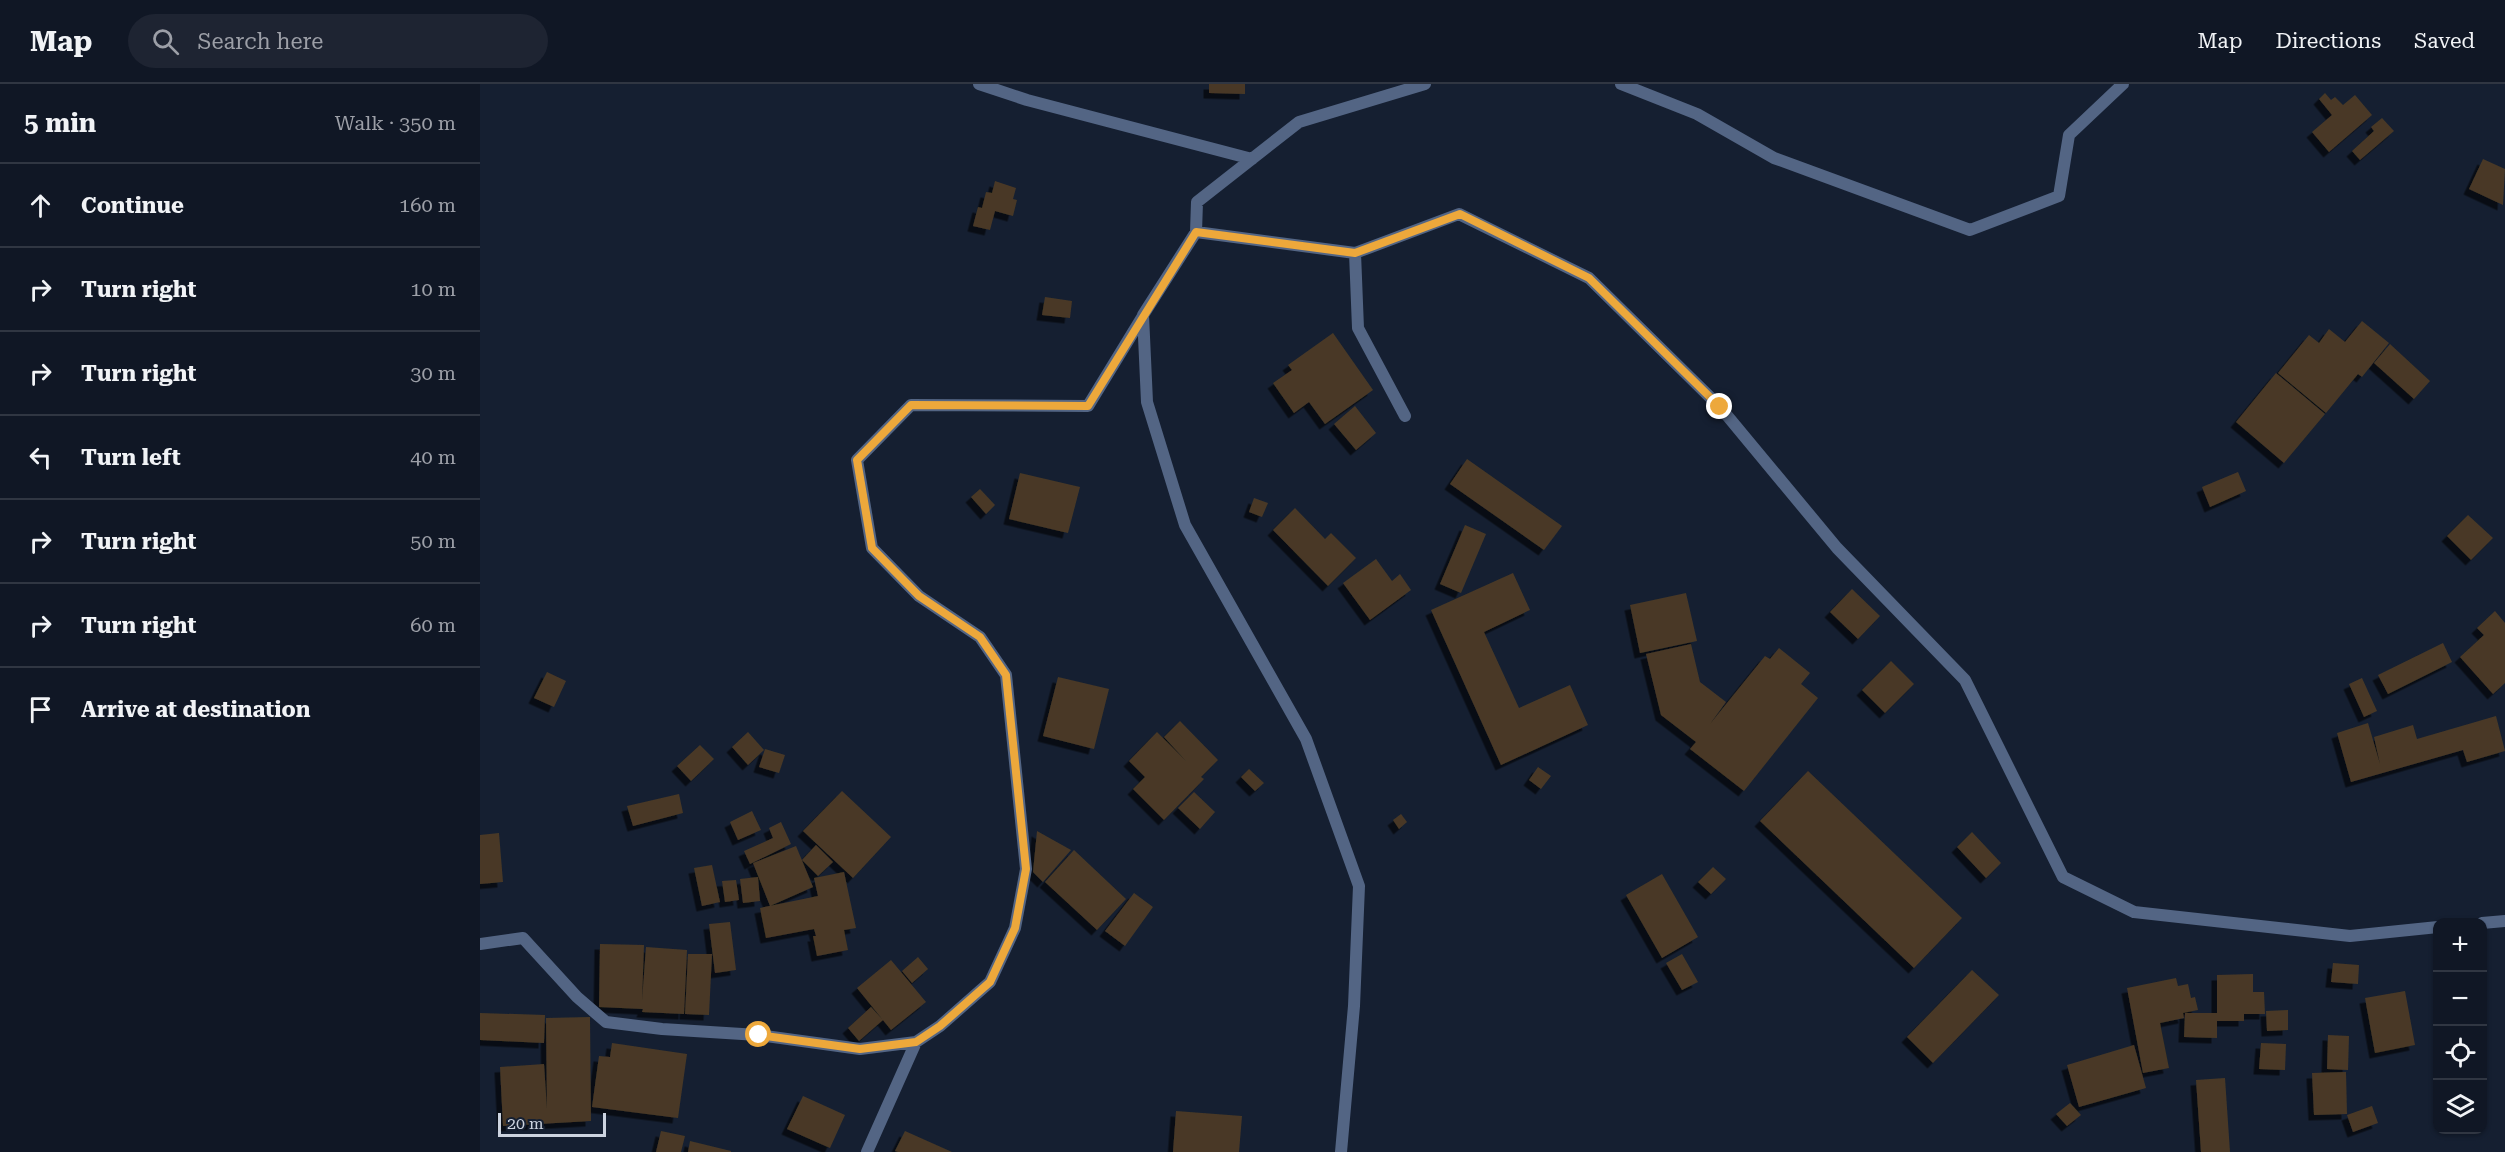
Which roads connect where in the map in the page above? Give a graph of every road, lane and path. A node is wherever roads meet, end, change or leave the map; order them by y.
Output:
1 (979, 84) edge
2 (1425, 84) edge
3 (1621, 84) edge
4 (2123, 84) edge
5 (1252, 159) junction
6 (1196, 232) junction
7 (1355, 253) junction
8 (1143, 315) junction
9 (1405, 416) dead end
10 (2505, 921) edge
11 (2487, 923) edge
12 (2433, 928) edge
13 (480, 944) edge
14 (916, 1042) junction
15 (867, 1152) edge
16 (1341, 1152) edge

1 - 5 street
2 - 5 street
3 - 4 street
5 - 6 street
6 - 7 street
6 - 8 street
7 - 9 street
7 - 12 street
8 - 14 street
8 - 16 street
10 - 11 street
13 - 14 street
14 - 15 street

